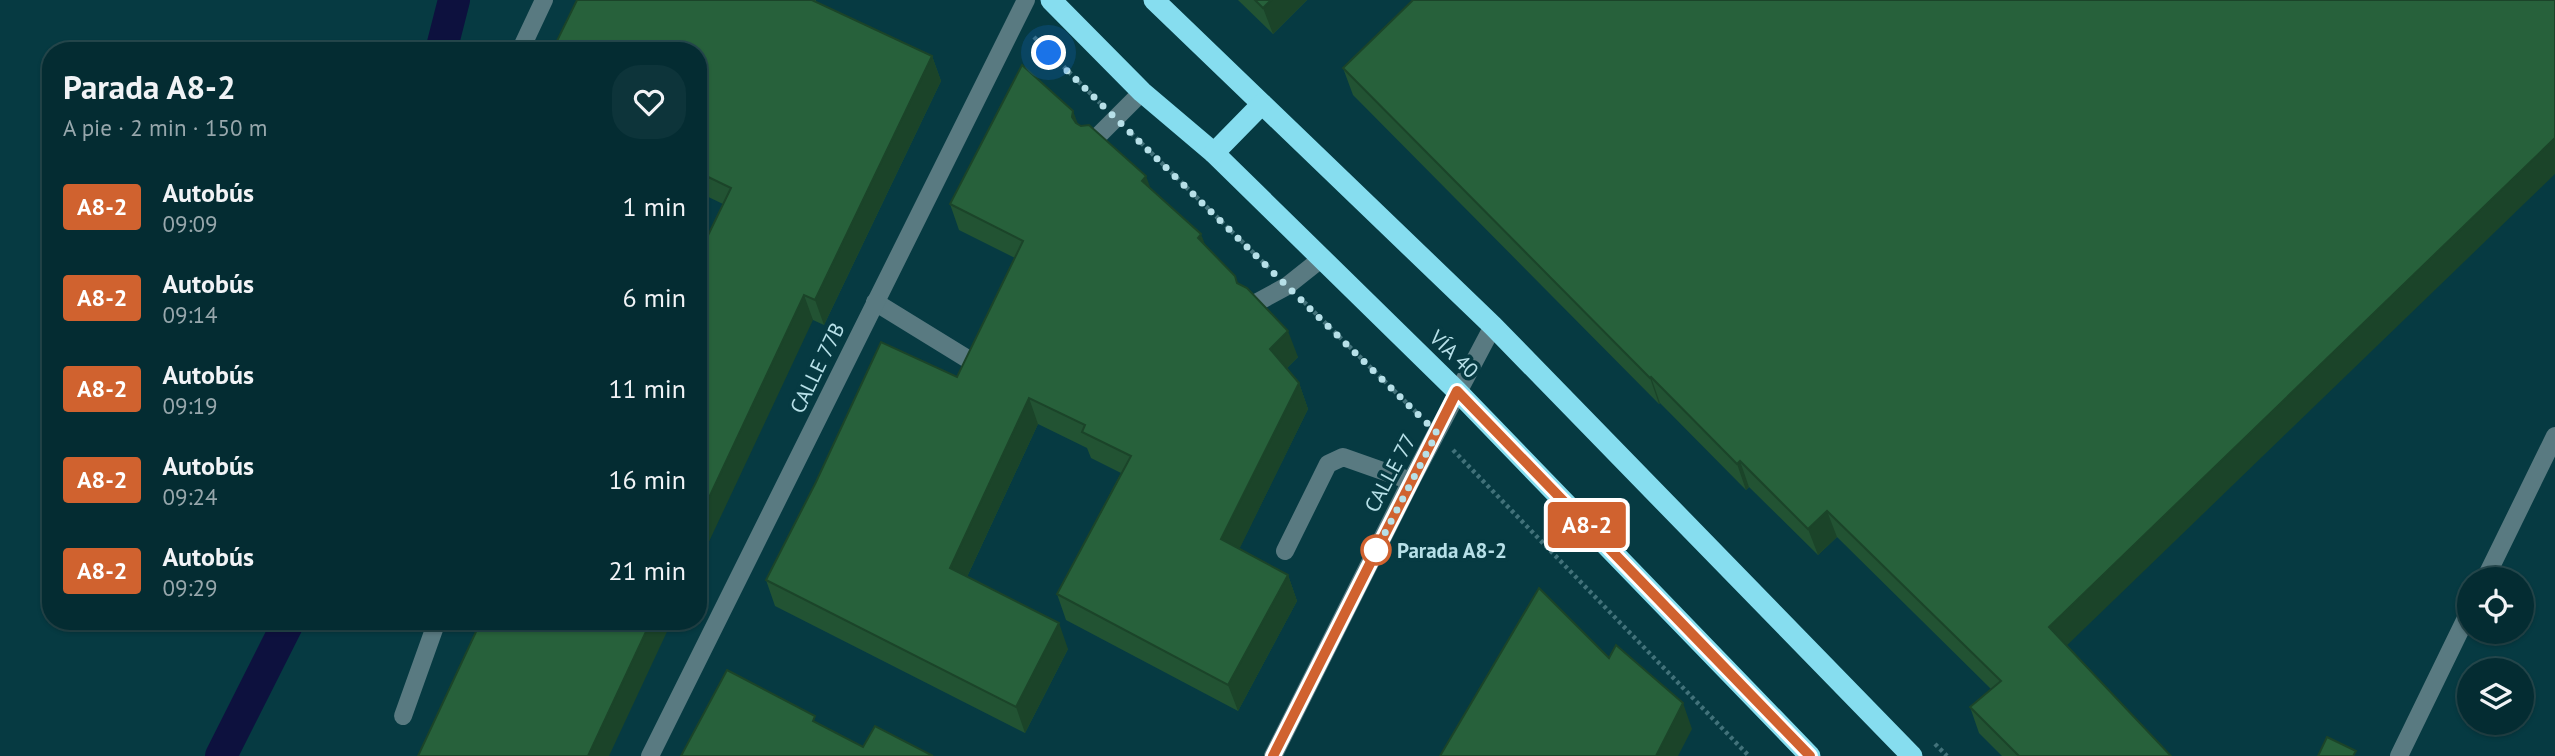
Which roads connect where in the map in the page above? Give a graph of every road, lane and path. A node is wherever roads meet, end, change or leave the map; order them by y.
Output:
1 (544, 0) edge
2 (1026, 0) edge
3 (1051, 0) edge
4 (1154, 0) edge
5 (1016, 19) junction
6 (524, 42) edge
7 (1142, 92) junction
8 (1262, 104) junction
9 (1117, 119) junction
10 (1093, 141) edge
11 (1214, 153) junction
12 (1321, 259) junction
13 (1287, 286) junction
14 (875, 302) junction
15 (1256, 303) edge
16 (1493, 326) junction
17 (966, 358) edge
18 (1457, 391) junction
19 (1437, 433) junction
20 (2555, 436) edge
21 (1410, 481) junction
22 (1285, 551) dead end
23 (2491, 567) edge
24 (434, 630) edge
25 (2457, 636) edge
26 (403, 716) dead end
27 (650, 756) edge
28 (1273, 756) edge
29 (1749, 756) edge
30 (1810, 756) edge
31 (1912, 756) edge
32 (2399, 756) edge

1 - 6 street
2 - 5 street, CALLE 77B
3 - 7 highway, VÍA 40
4 - 8 highway
5 - 9 path
5 - 14 street, CALLE 77B
7 - 9 street
7 - 11 highway, VÍA 40
8 - 11 highway
8 - 16 highway
9 - 10 street
9 - 13 path
11 - 12 highway, VÍA 40
12 - 13 street
12 - 18 highway, VÍA 40
13 - 15 street
13 - 19 path
14 - 17 street
14 - 27 street, CALLE 77B
16 - 18 street, CALLE 77
16 - 31 highway
18 - 19 street, CALLE 77
18 - 30 highway, VÍA 40
19 - 21 street, CALLE 77
19 - 29 path
20 - 23 street
21 - 22 street
21 - 28 street, CALLE 77
24 - 26 street
25 - 32 street

